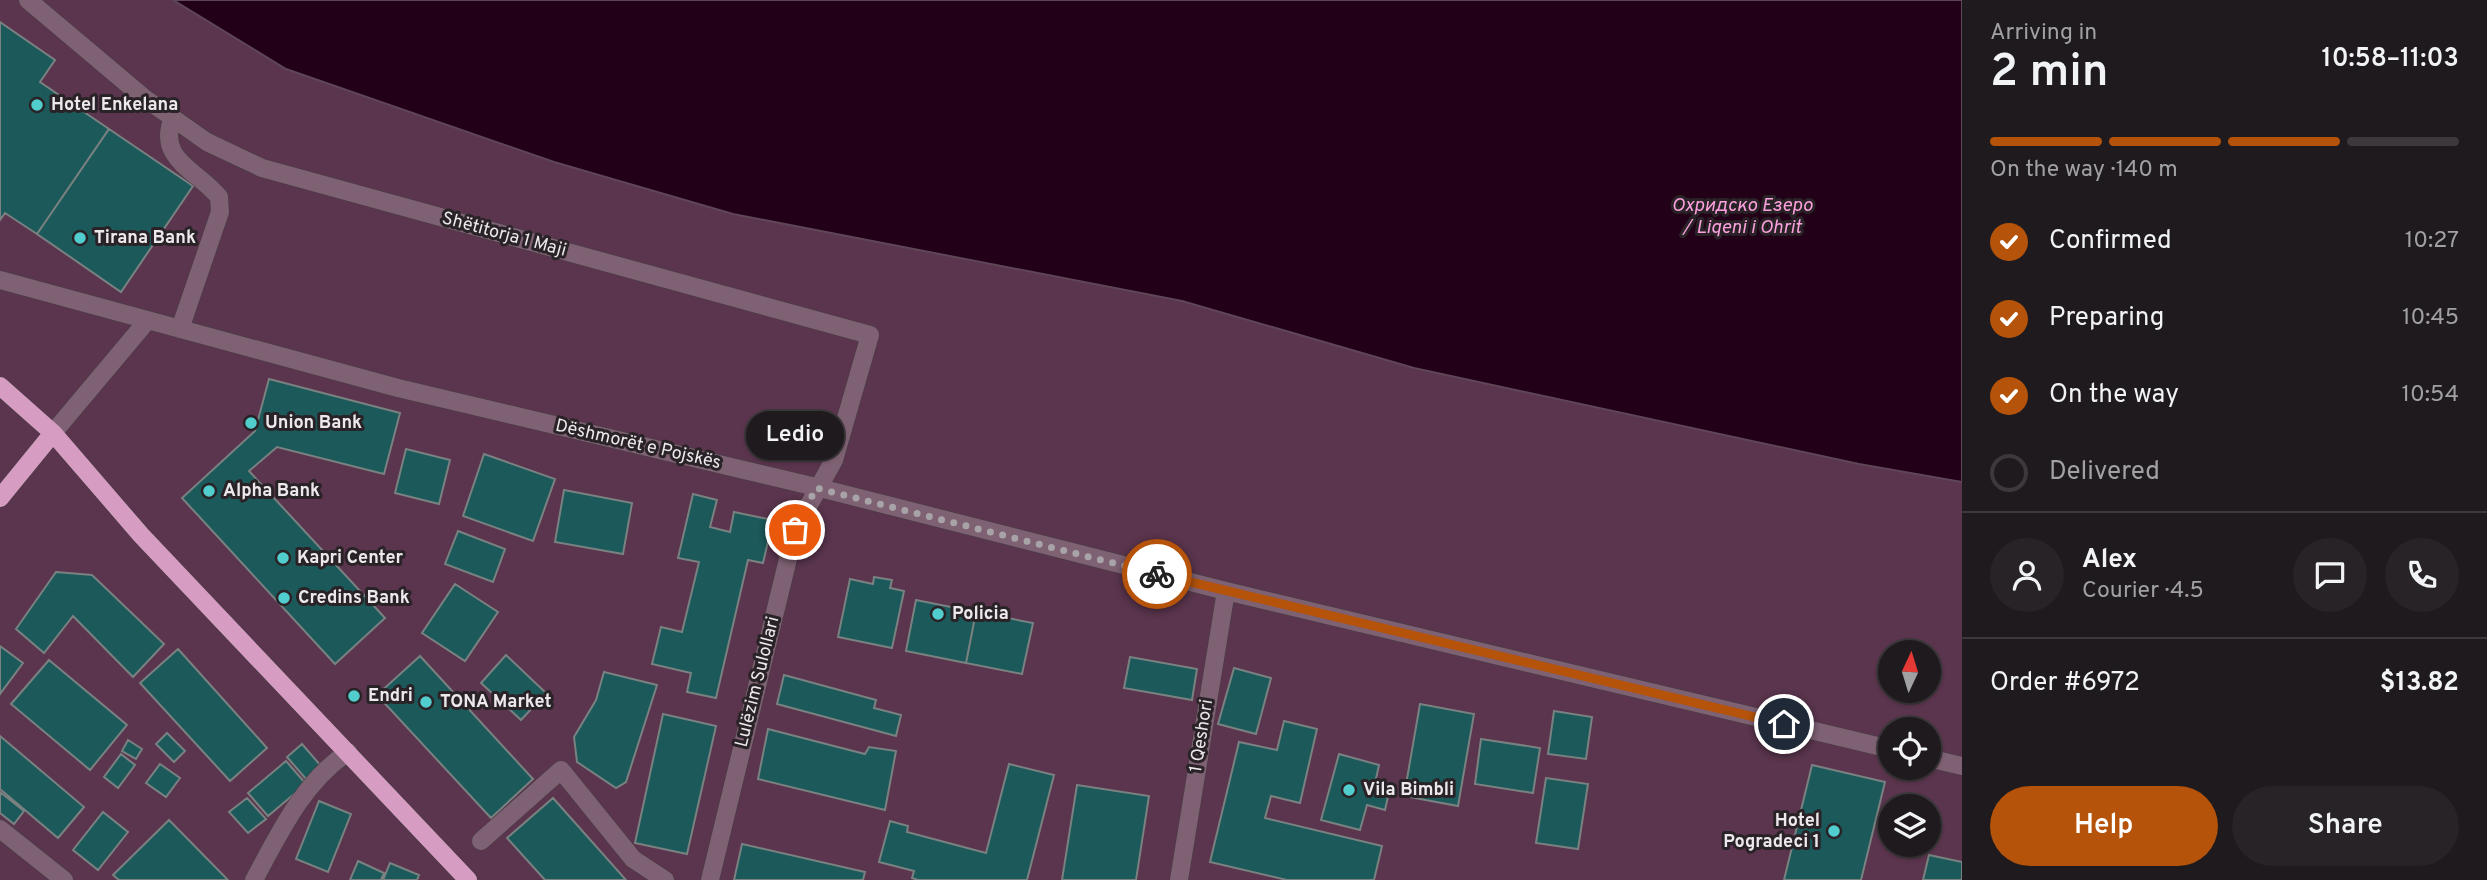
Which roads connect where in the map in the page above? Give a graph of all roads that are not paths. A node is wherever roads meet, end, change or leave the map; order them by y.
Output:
1 (28, 0) edge
2 (173, 118) junction
3 (0, 280) edge
4 (147, 321) junction
5 (180, 329) junction
6 (0, 386) edge
7 (53, 433) junction
8 (816, 488) junction
9 (0, 498) edge
10 (1226, 591) junction
11 (1878, 746) edge
12 (348, 752) junction
13 (1941, 761) edge
14 (1962, 766) edge
15 (0, 829) edge
16 (481, 841) dead end
17 (60, 879) edge
18 (254, 880) edge
19 (468, 880) edge
20 (666, 880) edge
21 (710, 880) edge
22 (1179, 880) edge

1 - 2 street, Shëtitorja 1 Maji
2 - 5 street
2 - 8 street, Shëtitorja 1 Maji
3 - 4 street, Dëshmorët e Pojskës
4 - 5 street, Dëshmorët e Pojskës
4 - 7 street
5 - 8 street, Dëshmorët e Pojskës
6 - 7 main road
7 - 9 main road
7 - 12 main road
8 - 10 street, Dëshmorët e Pojskës
8 - 21 street, Lulëzim Sulollari
10 - 11 street, Dëshmorët e Pojskës
10 - 22 street, 1 Qeshori
12 - 18 street
12 - 19 main road
13 - 14 street
15 - 17 street
16 - 20 street

